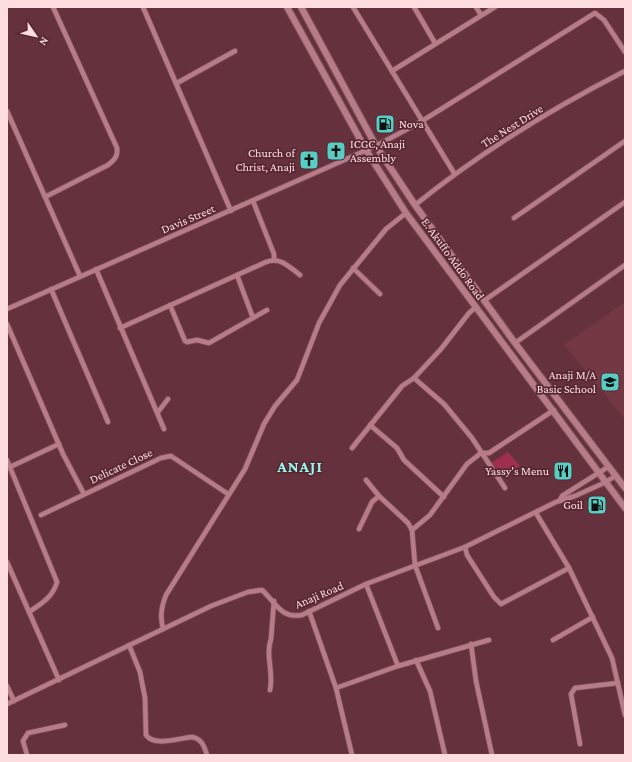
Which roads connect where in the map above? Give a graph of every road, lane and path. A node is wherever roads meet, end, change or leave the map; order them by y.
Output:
1 (53, 7) edge
2 (143, 7) edge
3 (287, 7) edge
4 (301, 7) edge
5 (353, 7) edge
6 (414, 7) edge
7 (476, 7) edge
8 (495, 7) edge
9 (592, 7) edge
10 (596, 13) junction
11 (481, 15) junction
12 (435, 43) junction
13 (625, 50) edge
14 (235, 51) dead end
15 (392, 71) junction
16 (625, 71) edge
17 (177, 83) junction
18 (8, 114) edge
19 (422, 121) junction
20 (625, 141) edge
21 (376, 146) junction
22 (366, 150) junction
23 (454, 173) junction
24 (45, 197) junction
25 (253, 201) junction
26 (625, 202) edge
27 (415, 205) junction
28 (231, 211) junction
29 (406, 213) junction
30 (514, 218) dead end
31 (274, 259) junction
32 (625, 265) edge
33 (353, 268) junction
34 (96, 269) junction
35 (237, 275) junction
36 (300, 275) dead end
37 (80, 276) junction
38 (51, 289) junction
39 (380, 294) dead end
40 (485, 300) junction
41 (170, 305) junction
42 (475, 308) junction
43 (7, 309) edge
44 (268, 310) dead end
45 (253, 318) junction
46 (7, 324) edge
47 (120, 328) junction
48 (515, 343) junction
49 (414, 378) junction
50 (168, 399) dead end
51 (554, 410) junction
52 (158, 412) junction
53 (108, 422) dead end
54 (370, 425) junction
55 (164, 429) dead end
56 (59, 444) junction
57 (352, 448) dead end
58 (481, 453) junction
59 (7, 460) edge
60 (10, 467) junction
61 (608, 467) junction
62 (599, 472) junction
63 (615, 476) junction
64 (366, 480) dead end
65 (606, 482) junction
66 (505, 488) dead end
67 (625, 488) edge
68 (84, 494) junction
69 (228, 494) junction
70 (379, 496) junction
71 (444, 497) junction
72 (560, 500) junction
73 (625, 508) edge
74 (536, 513) junction
75 (41, 515) dead end
76 (359, 529) dead end
77 (412, 530) junction
78 (464, 547) junction
79 (7, 562) edge
80 (415, 566) junction
81 (569, 568) junction
82 (366, 584) junction
83 (274, 601) junction
84 (310, 611) junction
85 (29, 612) junction
86 (593, 617) junction
87 (438, 628) dead end
88 (163, 629) junction
89 (489, 640) dead end
90 (553, 640) dead end
91 (471, 644) junction
92 (129, 645) junction
93 (416, 660) junction
94 (398, 666) junction
95 (59, 680) junction
96 (618, 683) junction
97 (7, 686) edge
98 (336, 688) junction
99 (270, 690) dead end
100 (14, 701) junction
101 (7, 704) edge
102 (625, 714) edge
103 (65, 725) dead end
104 (580, 744) dead end
105 (27, 755) edge
106 (207, 755) edge
107 (352, 755) edge
108 (445, 755) edge
109 (492, 755) edge

1 - 24 street
2 - 17 street
3 - 22 main road, E. Akuffo Addo Road
4 - 21 main road, E. Akuffo Addo Road
5 - 15 street
6 - 12 street
7 - 11 street
8 - 11 street
9 - 10 street
10 - 13 street
10 - 19 street, Davis Street
11 - 12 street
12 - 15 street
14 - 17 street
15 - 19 street
16 - 23 street, The Nest Drive
17 - 28 street
18 - 24 street
19 - 21 street, Davis Street
19 - 23 street
20 - 30 street
21 - 22 street, Davis Street
21 - 27 main road, E. Akuffo Addo Road
22 - 25 street, Davis Street
22 - 29 main road, E. Akuffo Addo Road
23 - 27 street, The Nest Drive
24 - 37 street
25 - 28 street, Davis Street
25 - 31 street
26 - 40 street
27 - 40 main road, E. Akuffo Addo Road
28 - 34 street, Davis Street
29 - 33 street
29 - 42 main road, E. Akuffo Addo Road
31 - 35 street
31 - 36 street
32 - 48 street
33 - 39 street
33 - 69 street
34 - 37 street, Davis Street
34 - 47 street
35 - 41 street
35 - 45 street
37 - 38 street, Davis Street
38 - 43 street, Davis Street
38 - 53 street
40 - 48 main road, E. Akuffo Addo Road
41 - 45 street
41 - 47 street
42 - 49 street
42 - 51 main road, E. Akuffo Addo Road
44 - 45 street
46 - 56 street
47 - 52 street
48 - 61 main road, E. Akuffo Addo Road
49 - 54 street
49 - 58 street
50 - 52 street
51 - 58 street
51 - 62 main road, E. Akuffo Addo Road
52 - 55 street
54 - 57 street
54 - 71 street
56 - 60 street
56 - 68 street
58 - 66 street
58 - 71 street
59 - 60 street
60 - 85 street
61 - 62 street, Anaji Road
61 - 63 main road, E. Akuffo Addo Road
62 - 65 main road, E. Akuffo Addo Road
62 - 72 street, Anaji Road
63 - 65 street, Anaji Road
63 - 67 main road, E. Akuffo Addo Road
64 - 70 street
65 - 72 street, Anaji Road
65 - 73 main road, E. Akuffo Addo Road
68 - 69 street, Delicate Close
68 - 75 street, Delicate Close
69 - 88 street
70 - 76 street
70 - 77 street
71 - 77 street
72 - 74 street, Anaji Road
74 - 78 street, Anaji Road
74 - 81 street
77 - 80 street
78 - 80 street, Anaji Road
78 - 81 street
79 - 85 street
80 - 82 street, Anaji Road
80 - 87 street
81 - 86 street
82 - 84 street, Anaji Road
82 - 94 street
83 - 84 street, Anaji Road
83 - 88 street, Anaji Road
83 - 99 street
84 - 98 street
85 - 95 street
86 - 90 street
86 - 96 street
88 - 92 street, Anaji Road
89 - 91 street
91 - 93 street
91 - 109 street
92 - 95 street, Anaji Road
92 - 106 street
93 - 94 street
93 - 108 street
94 - 98 street
95 - 100 street, Anaji Road
96 - 102 street
96 - 104 street
97 - 100 street
98 - 107 street
100 - 101 street, Anaji Road
103 - 105 street

